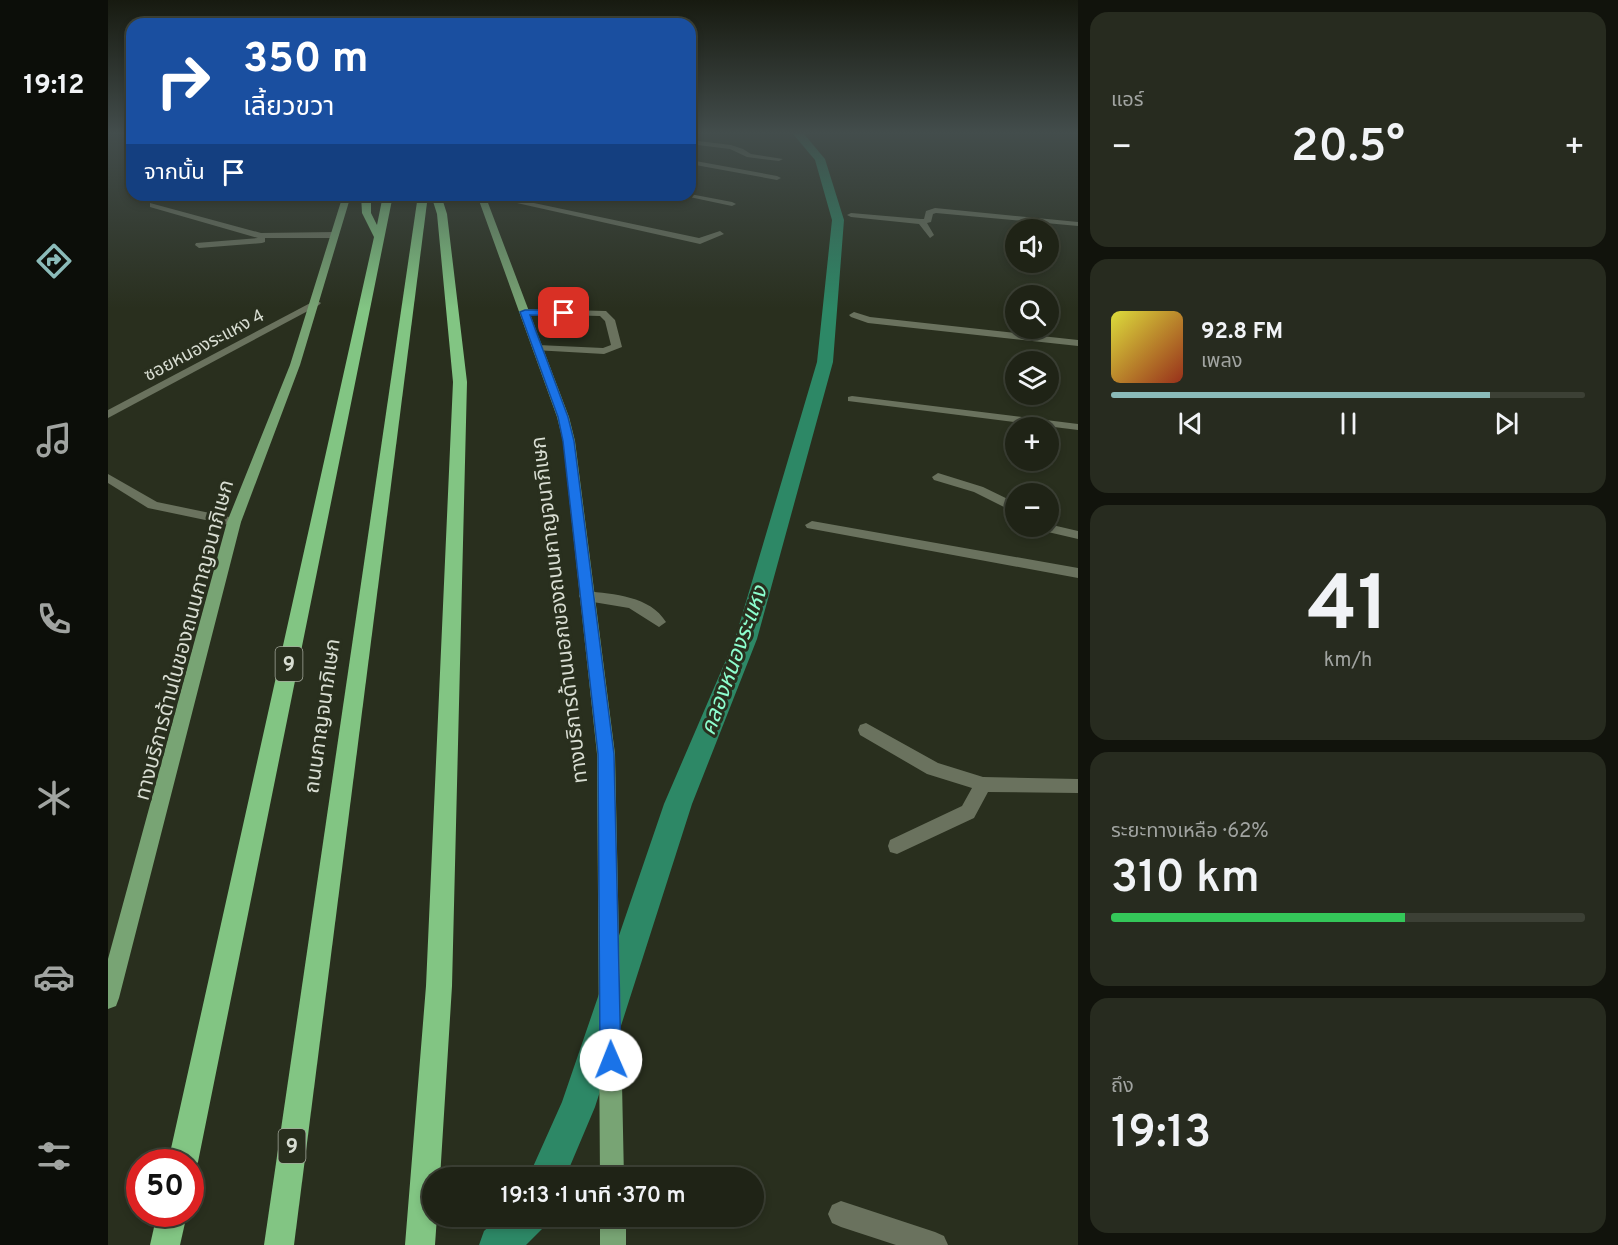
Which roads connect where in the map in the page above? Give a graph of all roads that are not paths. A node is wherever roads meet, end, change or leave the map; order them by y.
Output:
1 (696, 197) edge
2 (345, 201) edge
3 (365, 201) edge
4 (387, 201) edge
5 (422, 201) edge
6 (438, 201) edge
7 (484, 201) edge
8 (522, 201) edge
9 (732, 204) dead end
10 (153, 205) dead end
11 (851, 215) dead end
12 (922, 222) junction
13 (1078, 224) edge
14 (278, 225) dead end
15 (287, 234) junction
16 (720, 234) dead end
17 (335, 235) junction
18 (930, 236) dead end
19 (272, 237) junction
20 (380, 238) junction
21 (199, 245) dead end
22 (316, 303) junction
23 (525, 312) junction
24 (854, 315) dead end
25 (1078, 343) edge
26 (538, 348) junction
27 (852, 399) dead end
28 (108, 415) edge
29 (1078, 427) edge
30 (938, 477) dead end
31 (108, 478) edge
32 (1005, 502) edge
33 (234, 522) junction
34 (812, 525) dead end
35 (1059, 530) edge
36 (1078, 535) edge
37 (1078, 573) edge
38 (586, 596) junction
39 (658, 622) dead end
40 (866, 730) dead end
41 (983, 784) junction
42 (1078, 786) edge
43 (897, 846) dead end
44 (114, 954) edge
45 (108, 998) edge
46 (186, 1149) edge
47 (612, 1167) edge
48 (841, 1214) dead end
49 (169, 1227) edge
50 (613, 1227) edge
51 (165, 1245) edge
52 (279, 1245) edge
53 (420, 1245) edge
54 (614, 1245) edge
55 (934, 1245) edge

1 - 9 street
2 - 17 main road, ทางบริการด้านในของถนนกาญจนาภิเษก
3 - 20 highway
4 - 20 highway, ถนนกาญจนาภิเษก / 9
5 - 52 highway, ถนนกาญจนาภิเษก / 9
6 - 53 highway
7 - 23 main road, ทางบริการด้านนอกของถนนกาญจนาภิเษก
8 - 16 street
10 - 19 street
11 - 12 street
12 - 13 street
12 - 18 street
14 - 15 street
15 - 17 street
15 - 19 street
17 - 22 main road, ทางบริการด้านในของถนนกาญจนาภิเษก
19 - 21 street
20 - 46 highway, ถนนกาญจนาภิเษก / 9
22 - 28 street, ซอยหนองระแหง 4
22 - 33 main road, ทางบริการด้านในของถนนกาญจนาภิเษก
23 - 26 main road, ทางบริการด้านนอกของถนนกาญจนาภิเษก
23 - 26 street
24 - 25 street
26 - 38 main road, ทางบริการด้านนอกของถนนกาญจนาภิเษก
27 - 29 street
30 - 32 street
31 - 33 street
33 - 44 main road, ทางบริการด้านในของถนนกาญจนาภิเษก
34 - 37 street
35 - 36 street
38 - 39 street
38 - 47 main road, ทางบริการด้านนอกของถนนกาญจนาภิเษก
40 - 41 street
41 - 42 street
41 - 43 street
44 - 45 main road, ทางบริการด้านในของถนนกาญจนาภิเษก
48 - 55 street
49 - 51 highway
50 - 54 main road

